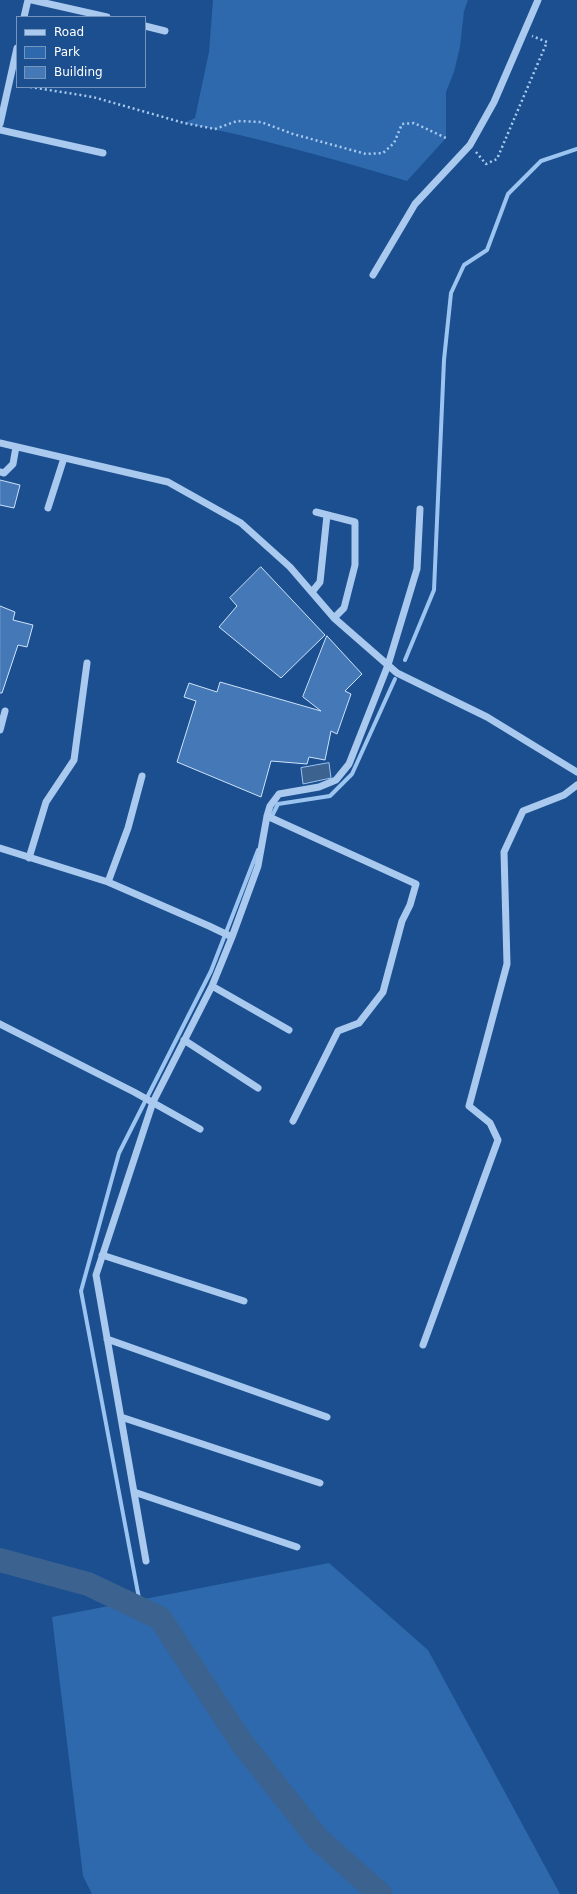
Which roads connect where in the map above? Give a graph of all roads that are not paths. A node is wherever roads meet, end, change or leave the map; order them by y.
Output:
1 (28, 0) edge
2 (32, 0) edge
3 (538, 0) edge
4 (24, 16) edge
5 (103, 16) edge
6 (146, 26) edge
7 (165, 31) dead end
8 (16, 52) edge
9 (0, 124) edge
10 (0, 130) edge
11 (103, 154) dead end
12 (373, 275) dead end
13 (0, 443) edge
14 (16, 447) junction
15 (64, 458) junction
16 (0, 472) edge
17 (48, 508) dead end
18 (420, 509) dead end
19 (316, 512) dead end
20 (327, 515) junction
21 (312, 592) junction
22 (334, 618) junction
23 (87, 663) dead end
24 (388, 665) junction
25 (5, 711) dead end
26 (0, 730) edge
27 (577, 772) edge
28 (142, 776) dead end
29 (577, 784) edge
30 (267, 816) junction
31 (0, 848) edge
32 (29, 858) junction
33 (108, 882) junction
34 (232, 937) junction
35 (212, 986) junction
36 (0, 1024) edge
37 (288, 1030) dead end
38 (184, 1040) junction
39 (258, 1088) dead end
40 (152, 1102) junction
41 (293, 1121) dead end
42 (200, 1129) dead end
43 (102, 1254) junction
44 (244, 1301) dead end
45 (107, 1339) junction
46 (423, 1345) dead end
47 (327, 1416) dead end
48 (121, 1417) junction
49 (320, 1483) dead end
50 (134, 1492) junction
51 (297, 1547) dead end
52 (146, 1561) dead end

1 - 4 street
2 - 5 street
3 - 12 street
6 - 7 street
8 - 9 street
10 - 11 street
13 - 14 street
14 - 15 street
14 - 16 street
15 - 17 street
15 - 21 street
18 - 24 street
19 - 20 street
20 - 21 street
20 - 22 street
21 - 22 street
22 - 24 street
23 - 32 street
24 - 27 street
24 - 30 street
25 - 26 street
28 - 33 street
29 - 46 street
30 - 34 street
30 - 41 street
31 - 32 street
32 - 33 street
33 - 34 street
34 - 35 street
35 - 37 street
35 - 38 street
36 - 40 street
38 - 39 street
38 - 40 street
40 - 42 street
40 - 43 street
43 - 44 street
43 - 45 street
45 - 47 street
45 - 48 street
48 - 49 street
48 - 50 street
50 - 51 street
50 - 52 street

